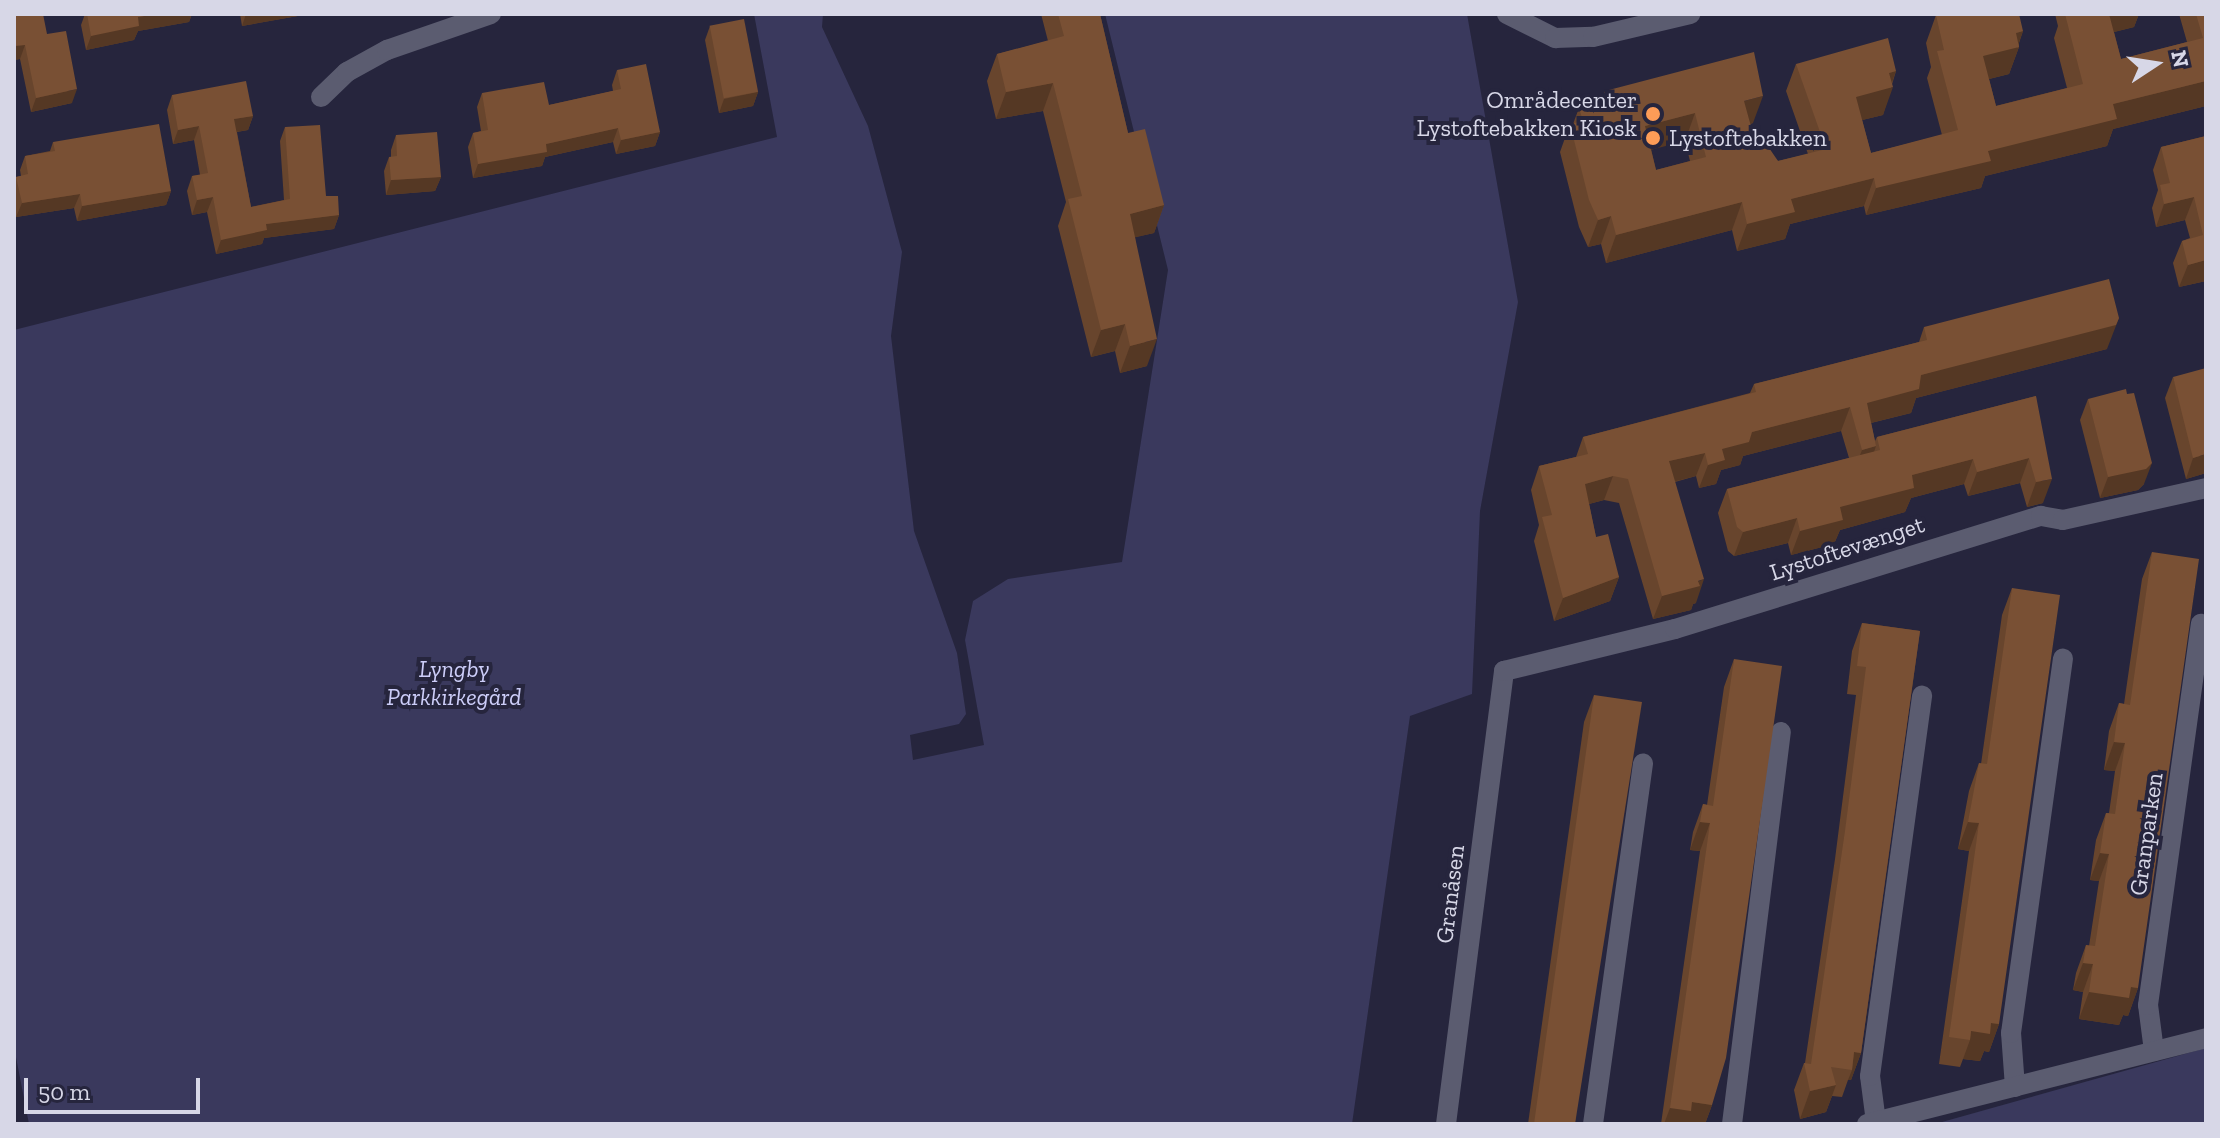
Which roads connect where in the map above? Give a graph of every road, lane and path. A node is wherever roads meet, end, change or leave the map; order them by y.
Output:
1 (491, 14) edge
2 (1507, 14) edge
3 (1690, 14) edge
4 (321, 97) dead end
5 (2206, 488) edge
6 (2201, 624) dead end
7 (2063, 659) dead end
8 (1504, 671) joint
9 (1922, 696) dead end
10 (1781, 732) dead end
11 (1643, 763) dead end
12 (2206, 1038) edge
13 (2154, 1051) junction
14 (2015, 1087) junction
15 (1872, 1123) edge
16 (1446, 1124) edge
17 (1593, 1124) edge
18 (1732, 1124) edge

1 - 4 street
2 - 3 street
5 - 8 street, Lystoftevænget
6 - 13 street, Granparken
7 - 14 street
8 - 16 street, Granåsen
9 - 15 street
10 - 18 street
11 - 17 street
12 - 13 street
13 - 14 street
14 - 15 street

